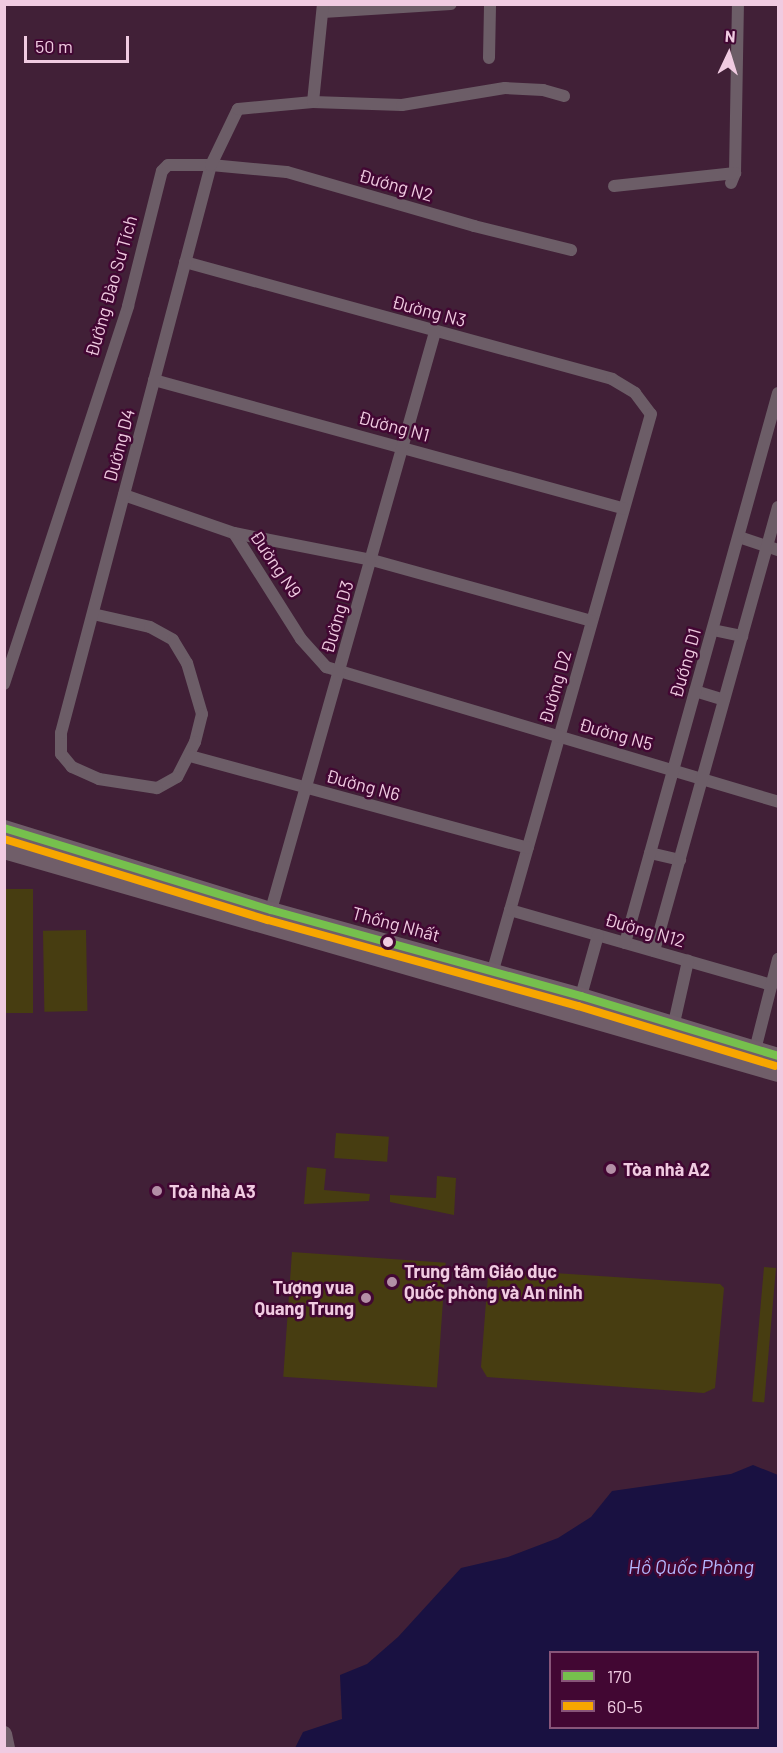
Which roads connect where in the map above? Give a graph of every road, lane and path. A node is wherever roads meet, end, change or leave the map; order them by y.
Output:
1 (451, 4) edge
2 (490, 4) edge
3 (738, 4) edge
4 (323, 8) edge
5 (489, 58) dead end
6 (564, 96) dead end
7 (313, 102) junction
8 (211, 165) junction
9 (614, 186) dead end
10 (571, 250) dead end
11 (185, 262) junction
12 (435, 332) junction
13 (154, 380) junction
14 (778, 395) edge
15 (651, 414) joint
16 (403, 447) junction
17 (124, 495) junction
18 (778, 507) edge
19 (624, 509) junction
20 (234, 533) junction
21 (739, 537) junction
22 (773, 548) edge
23 (372, 560) junction
24 (93, 614) junction
25 (592, 621) junction
26 (713, 630) junction
27 (742, 636) junction
28 (340, 673) junction
29 (4, 684) edge
30 (695, 691) junction
31 (724, 700) junction
32 (559, 736) junction
33 (190, 756) junction
34 (674, 769) junction
35 (703, 778) junction
36 (308, 789) junction
37 (778, 802) edge
38 (4, 828) edge
39 (528, 848) junction
40 (4, 851) edge
41 (650, 853) junction
42 (680, 860) junction
43 (271, 910) junction
44 (510, 910) junction
45 (266, 929) junction
46 (598, 935) junction
47 (625, 943) junction
48 (654, 951) junction
49 (778, 959) edge
50 (688, 961) junction
51 (493, 970) junction
52 (771, 985) junction
53 (489, 991) junction
54 (581, 996) junction
55 (674, 1023) junction
56 (778, 1056) edge
57 (752, 1057) junction
58 (778, 1074) edge
59 (4, 1734) edge
60 (7, 1749) edge

1 - 4 street
2 - 5 street
3 - 9 street
4 - 7 street
6 - 7 street
7 - 8 street
8 - 10 street, Đướng N2
8 - 11 street, Dường D4
8 - 29 street, Đường Đào Sư Tích
11 - 12 street, Đường N3
11 - 13 street, Dường D4
12 - 15 street, Đường N3
12 - 16 street, Đường D3
13 - 16 street, Đường N1
13 - 17 street, Dường D4
14 - 21 street, Đướng D1
15 - 19 street, Đường D2
16 - 19 street, Đường N1
16 - 23 street, Đường D3
17 - 20 street, Đường N9
17 - 24 street, Dường D4
18 - 22 street
19 - 25 street, Đường D2
20 - 23 street
20 - 28 street, Đường N9
21 - 22 street
21 - 26 street, Đướng D1
22 - 27 street
23 - 25 street
23 - 28 street, Đường D3
24 - 33 street
24 - 33 street, Dường D4
25 - 32 street, Đường D2
26 - 27 street
26 - 30 street, Đướng D1
27 - 31 street
28 - 32 street, Đường N5
28 - 36 street, Đường D3
30 - 31 street
30 - 34 street, Đướng D1
31 - 35 street
32 - 34 street, Đường N5
32 - 39 street, Đường D2
33 - 36 street, Đường N6
34 - 35 street, Đường N5
34 - 41 street, Đướng D1
35 - 37 street, Đường N5
35 - 42 street
36 - 39 street, Đường N6
36 - 43 street, Đường D3
38 - 43 main road, Thống Nhất
39 - 44 street, Đường D2
40 - 45 main road, Thống Nhất
41 - 42 street
41 - 47 street, Đướng D1
42 - 48 street
43 - 45 main road
43 - 51 main road, Thống Nhất
44 - 46 street, Đường N12
44 - 51 street, Đường D2
45 - 53 main road, Thống Nhất
46 - 47 street, Đường N12
46 - 54 street
47 - 48 street, Đường N12
48 - 50 street, Đường N12
49 - 52 street
50 - 52 street, Đường N12
50 - 55 street
51 - 53 main road
51 - 54 main road, Thống Nhất
52 - 57 street
53 - 57 main road, Thống Nhất
54 - 55 main road, Thống Nhất
55 - 57 main road, Thống Nhất
56 - 57 main road, Thống Nhất
57 - 58 main road, Thống Nhất
59 - 60 main road

